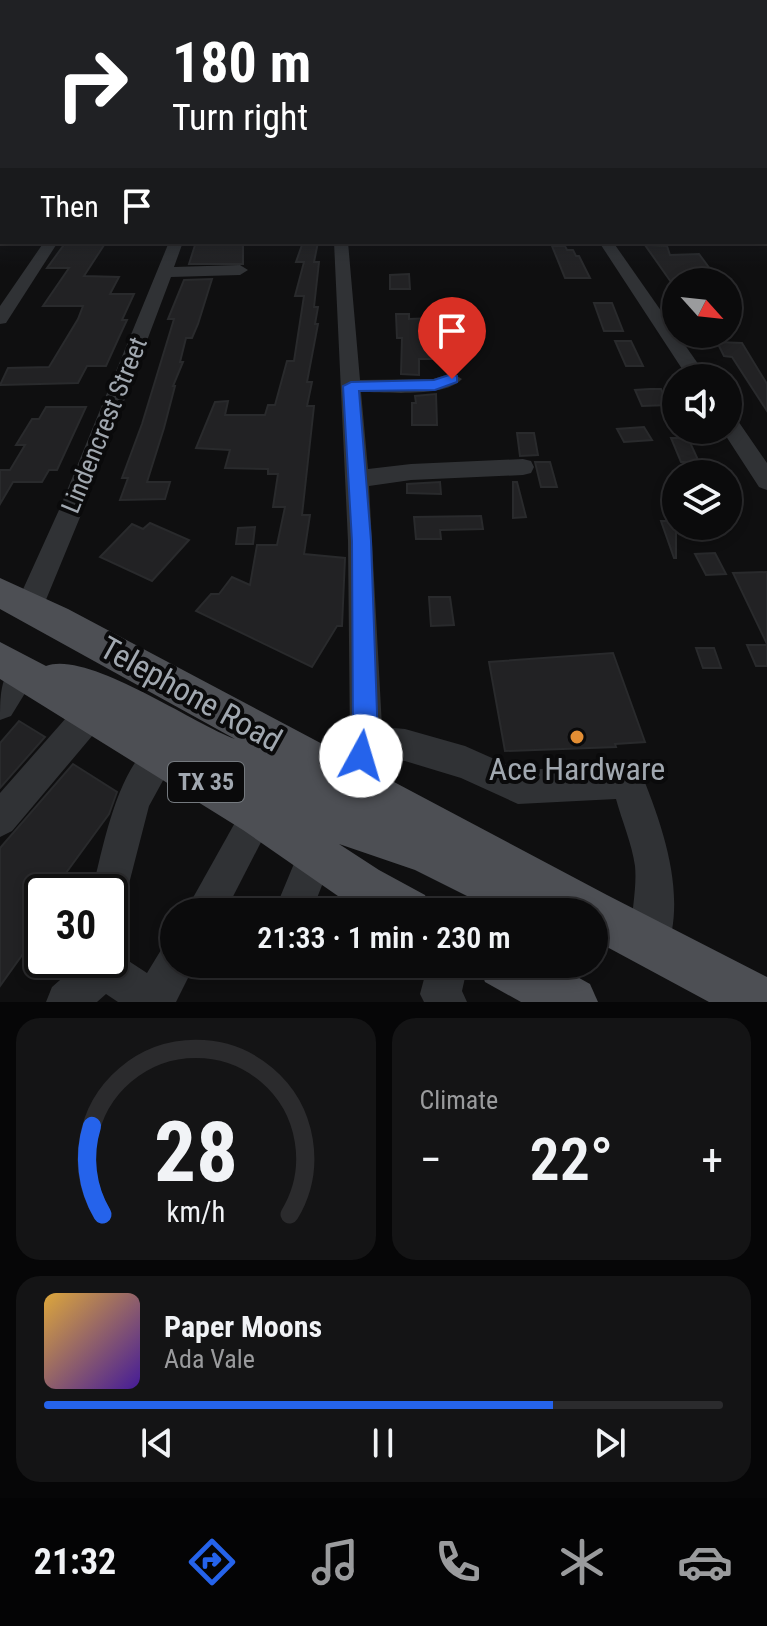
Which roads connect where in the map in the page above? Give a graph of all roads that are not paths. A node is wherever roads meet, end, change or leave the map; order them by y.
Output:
1 (50, 244) edge
2 (175, 244) edge
3 (341, 244) edge
4 (607, 244) edge
5 (240, 270) dead end
6 (165, 272) junction
7 (0, 319) edge
8 (689, 364) edge
9 (452, 379) dead end
10 (351, 386) junction
11 (742, 444) edge
12 (523, 467) dead end
13 (357, 479) junction
14 (767, 481) edge
15 (14, 600) edge
16 (8, 679) edge
17 (92, 712) junction
18 (366, 742) junction
19 (161, 755) junction
20 (340, 775) junction
21 (258, 815) junction
22 (0, 819) edge
23 (316, 855) junction
24 (115, 874) edge
25 (212, 898) edge
26 (299, 898) edge
27 (381, 898) edge
28 (522, 898) edge
29 (564, 898) edge
30 (608, 922) edge
31 (650, 944) junction
32 (90, 978) edge
33 (122, 978) edge
34 (167, 978) edge
35 (445, 978) edge
36 (528, 978) edge
37 (67, 1002) edge
38 (154, 1002) edge
39 (446, 1002) edge
40 (572, 1002) edge
41 (762, 1002) edge

1 - 7 street
2 - 6 street, Lindencrest Street
3 - 10 street
4 - 8 street
5 - 6 street
6 - 15 street, Lindencrest Street
9 - 10 street
10 - 13 street
11 - 14 street
12 - 13 street
13 - 18 street
15 - 20 main road, Telephone Road / TX 35
16 - 17 main road, TX 35
16 - 20 main road
17 - 19 main road, TX 35
17 - 22 street
18 - 20 street
18 - 31 street
19 - 21 main road, TX 35
19 - 24 street
20 - 29 main road, Telephone Road / TX 35
21 - 23 main road, TX 35
21 - 25 street
21 - 28 main road
23 - 26 street
23 - 27 main road, TX 35
30 - 31 main road, Telephone Road / TX 35
31 - 41 main road, Telephone Road / TX 35
32 - 37 street
33 - 38 street
34 - 38 street
35 - 39 street
36 - 40 main road

